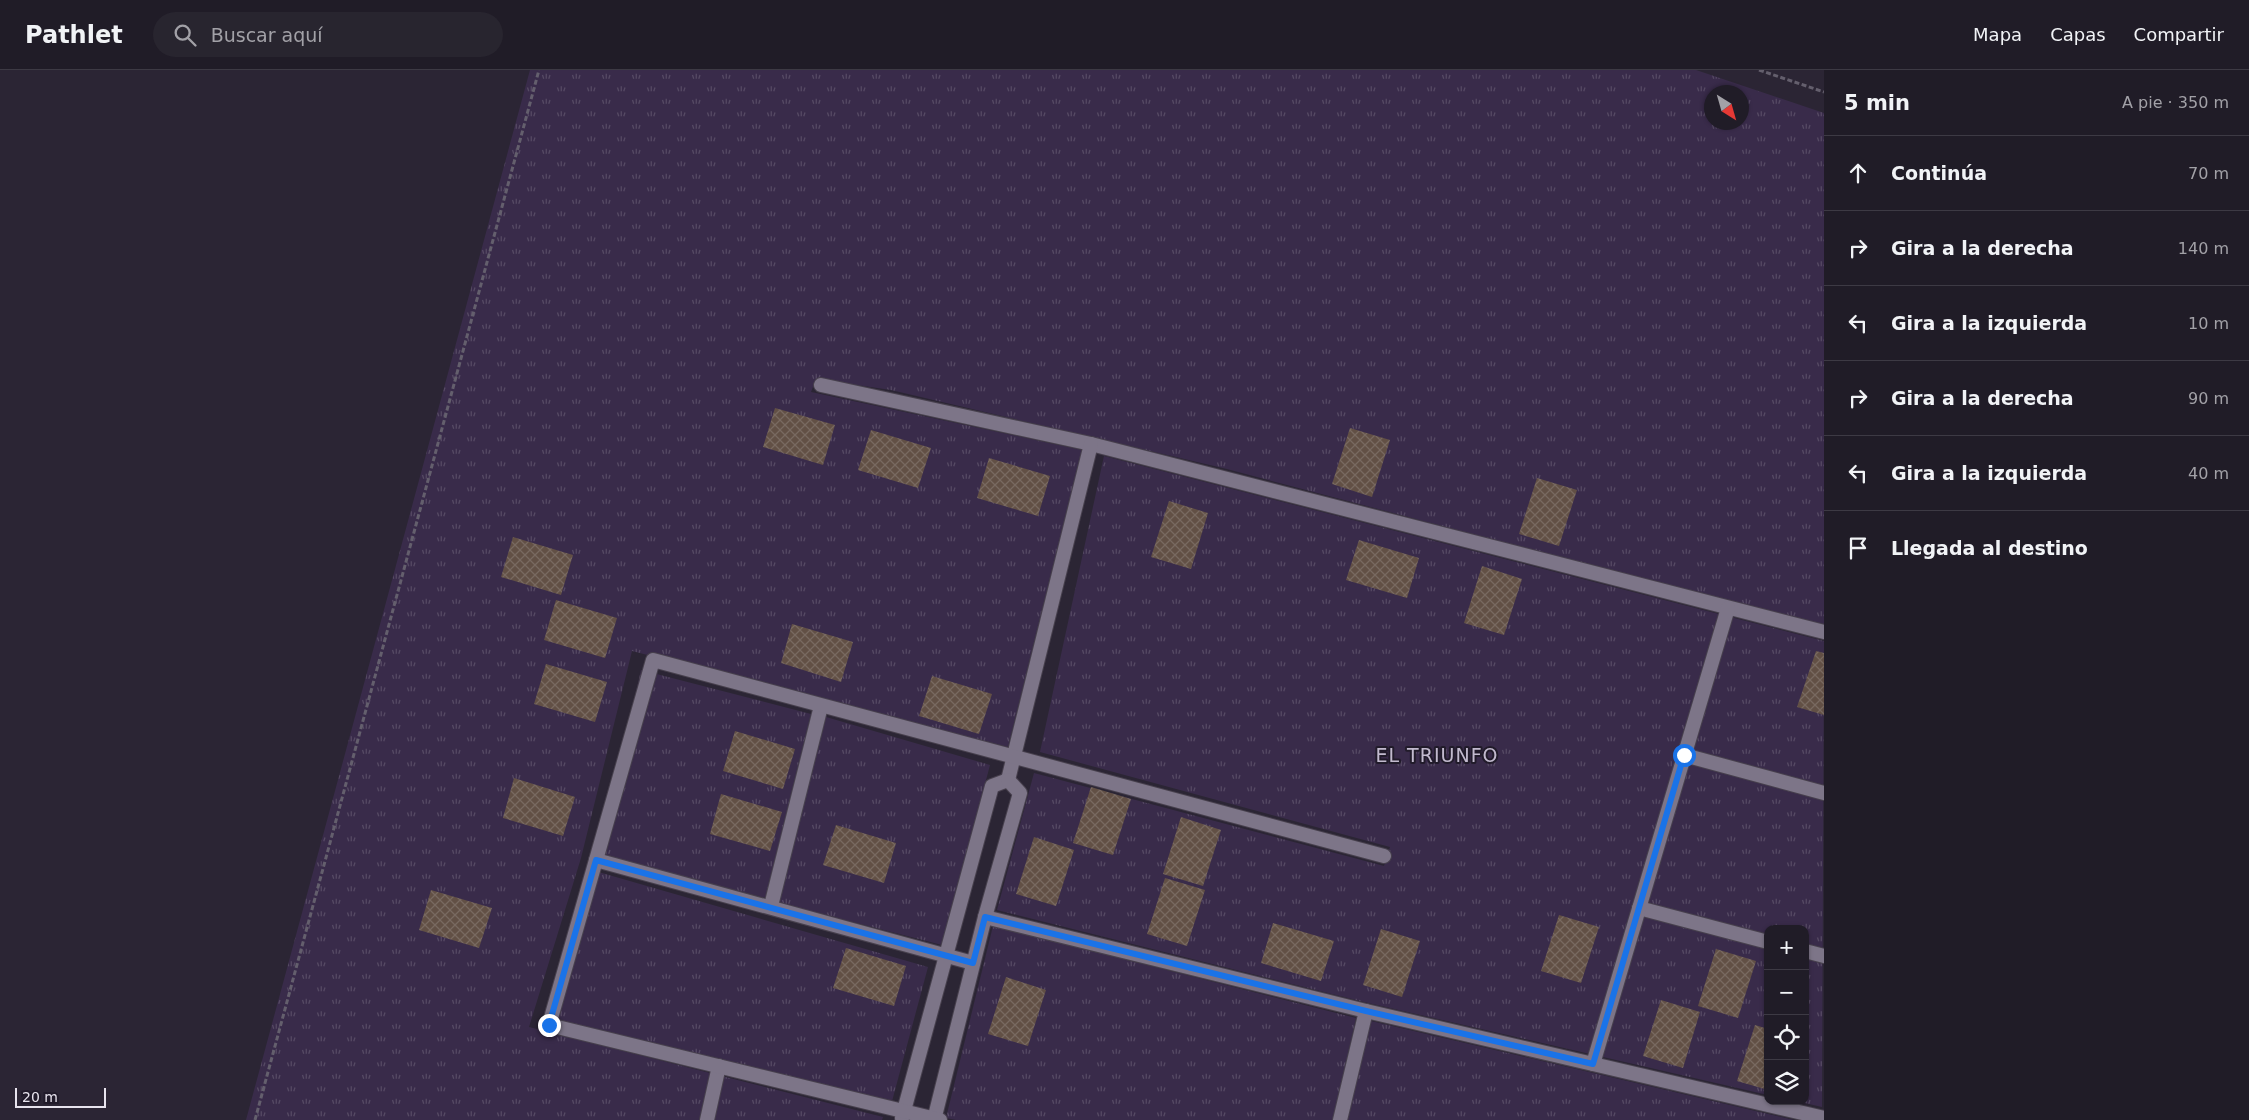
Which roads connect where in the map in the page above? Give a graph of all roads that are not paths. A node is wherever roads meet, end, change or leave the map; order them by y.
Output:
1 (821, 385) dead end
2 (1091, 444) junction
3 (1728, 608) junction
4 (1824, 632) edge
5 (821, 706) junction
6 (1684, 755) junction
7 (1013, 756) junction
8 (1008, 780) junction
9 (1824, 793) edge
10 (1384, 856) dead end
11 (596, 860) junction
12 (771, 906) junction
13 (1639, 908) junction
14 (985, 917) junction
15 (1764, 941) edge
16 (1809, 953) edge
17 (947, 955) junction
18 (1824, 956) edge
19 (973, 963) junction
20 (1366, 1011) junction
21 (1593, 1064) junction
22 (718, 1066) junction
23 (902, 1116) edge
24 (1824, 1118) edge
25 (707, 1120) edge
26 (936, 1120) edge
27 (1340, 1120) edge

1 - 2 street
2 - 3 street
2 - 7 street
3 - 4 street
3 - 6 street
5 - 7 street
5 - 11 street
5 - 12 street
6 - 9 street
6 - 13 street
7 - 8 street
7 - 10 street
8 - 14 street
8 - 17 street
11 - 12 street
11 - 22 street
12 - 17 street
13 - 15 street
13 - 21 street
14 - 19 street
14 - 20 street
16 - 18 street
17 - 19 street
17 - 23 street
19 - 26 street
20 - 21 street
20 - 27 street
21 - 24 street
22 - 23 street
22 - 25 street
23 - 26 street

